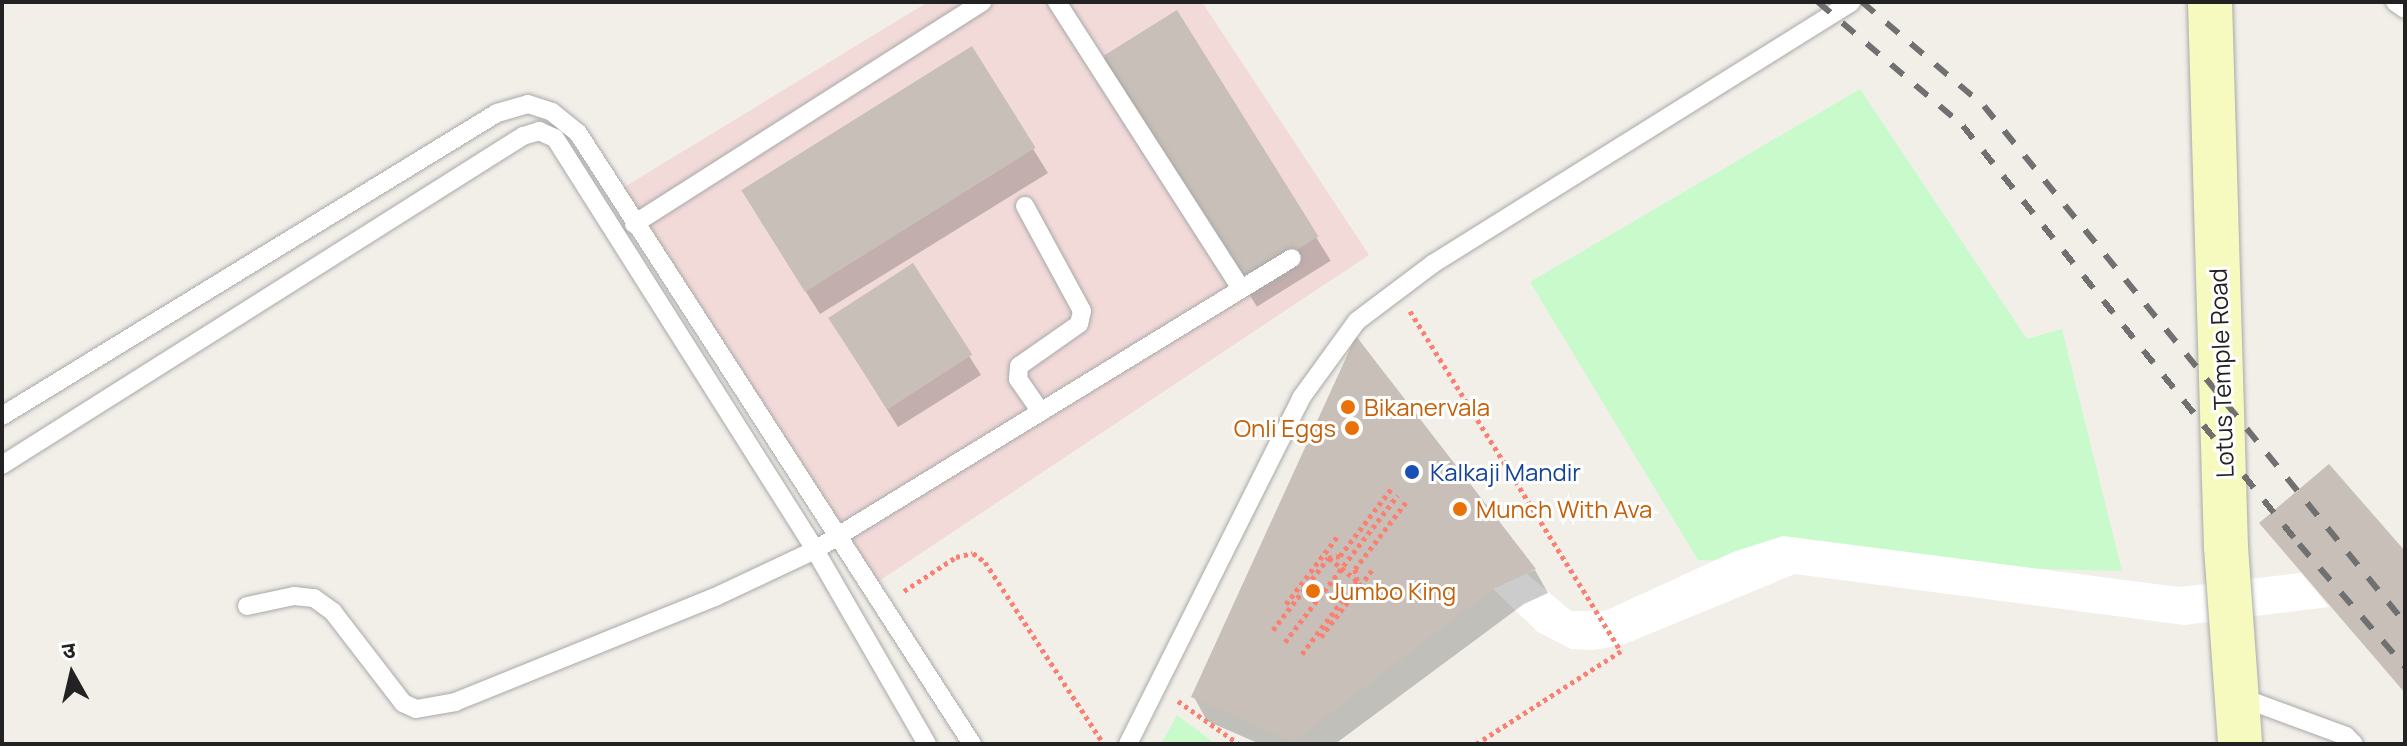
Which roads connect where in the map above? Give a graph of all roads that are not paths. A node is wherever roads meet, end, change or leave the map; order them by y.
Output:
1 (982, 2) edge
2 (1057, 2) edge
3 (1851, 2) edge
4 (2210, 2) edge
5 (2395, 2) edge
6 (2405, 9) edge
7 (1025, 206) dead end
8 (634, 224) junction
9 (1292, 258) dead end
10 (1241, 289) junction
11 (1041, 412) junction
12 (2, 416) edge
13 (2, 465) edge
14 (838, 538) junction
15 (815, 550) junction
16 (247, 606) dead end
17 (2240, 697) junction
18 (927, 744) edge
19 (972, 744) edge
20 (1128, 744) edge
21 (2240, 744) edge
22 (2354, 744) edge

1 - 8 lane
2 - 10 lane
3 - 20 lane
4 - 17 street, Lotus Temple Road
5 - 6 lane
7 - 11 lane
8 - 12 lane
8 - 14 lane
9 - 10 lane
10 - 11 lane
11 - 14 lane
13 - 15 lane
14 - 15 lane
14 - 19 lane
15 - 16 lane
15 - 18 lane
17 - 21 street, Lotus Temple Road
17 - 22 lane

